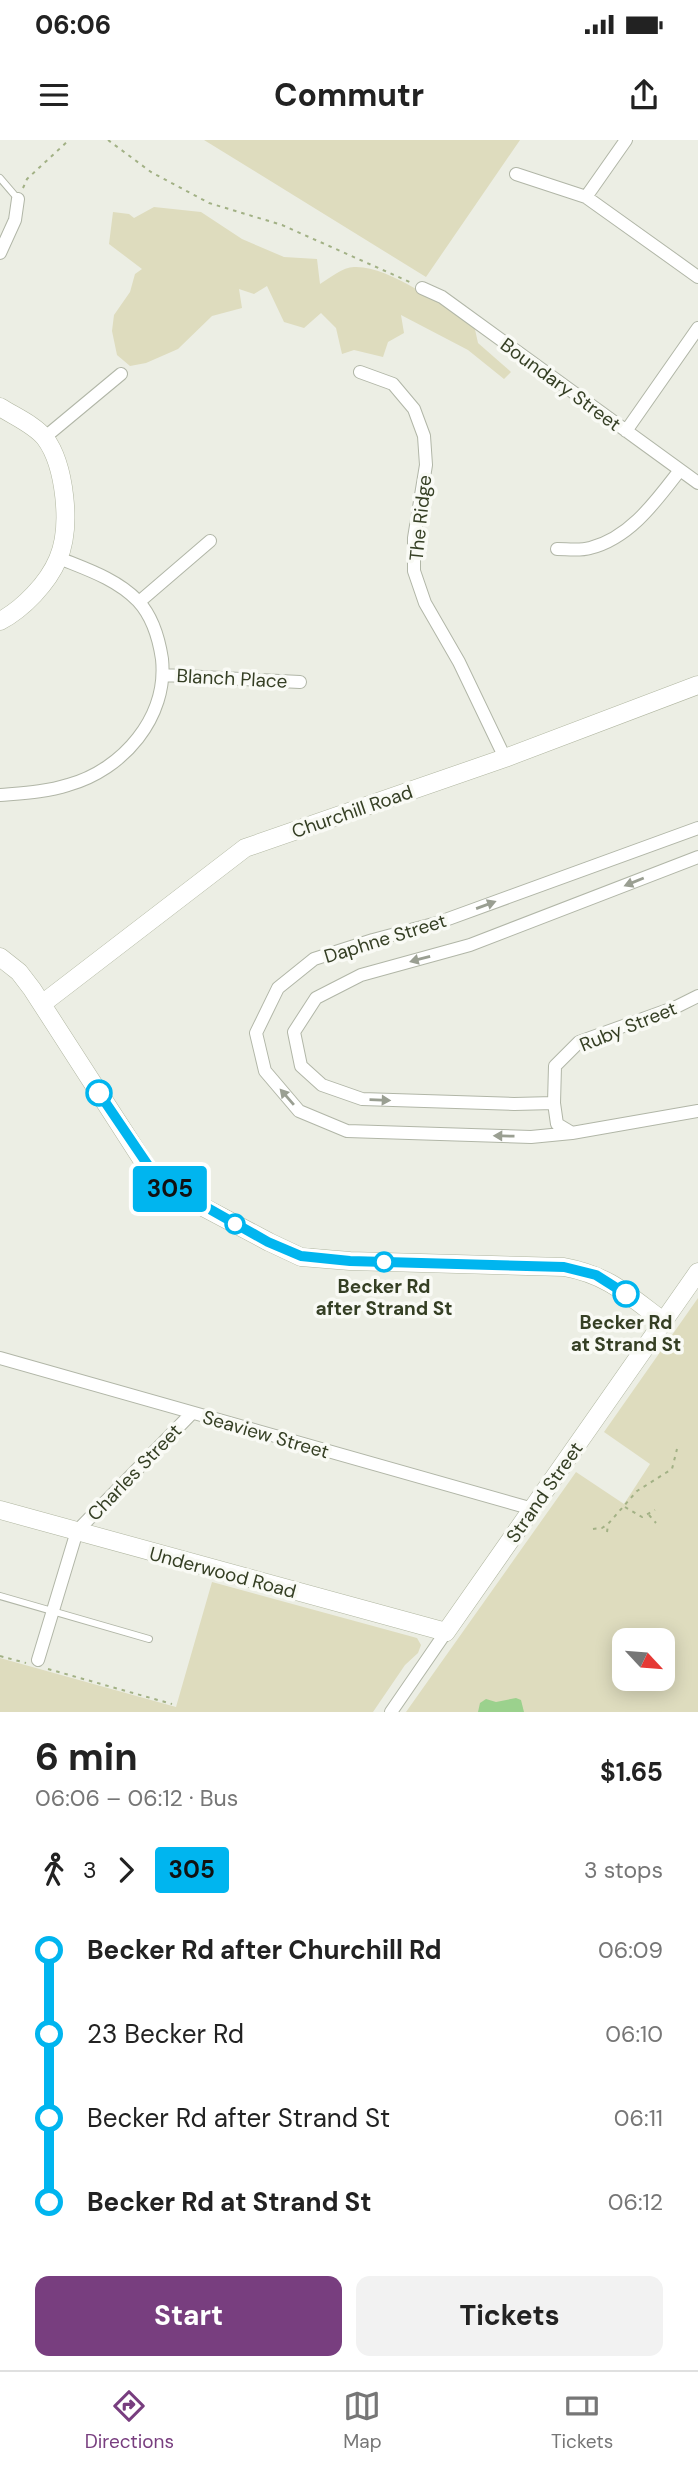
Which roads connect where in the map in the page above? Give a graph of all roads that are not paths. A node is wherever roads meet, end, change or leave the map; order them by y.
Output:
1 (626, 140) edge
2 (516, 174) dead end
3 (0, 178) edge
4 (586, 197) junction
5 (18, 199) joint
6 (0, 253) edge
7 (698, 277) edge
8 (422, 288) road end
9 (698, 328) edge
10 (360, 372) dead end
11 (121, 374) dead end
12 (0, 407) edge
13 (626, 431) junction
14 (44, 438) junction
15 (680, 470) junction
16 (698, 483) edge
17 (210, 541) dead end
18 (557, 549) dead end
19 (59, 558) junction
20 (139, 602) junction
21 (0, 621) edge
22 (163, 675) junction
23 (300, 682) dead end
24 (698, 685) edge
25 (505, 758) junction
26 (0, 794) edge
27 (698, 828) edge
28 (698, 858) edge
29 (0, 957) edge
30 (698, 996) edge
31 (42, 1004) junction
32 (554, 1103) junction
33 (698, 1111) edge
34 (572, 1133) junction
35 (698, 1272) edge
36 (663, 1321) junction
37 (0, 1358) edge
38 (192, 1413) junction
39 (533, 1508) junction
40 (0, 1510) edge
41 (76, 1531) junction
42 (0, 1596) edge
43 (52, 1610) junction
44 (446, 1632) junction
45 (149, 1639) dead end
46 (40, 1665) road end
47 (391, 1712) edge

1 - 4 street
2 - 4 street
3 - 5 lane
4 - 7 street
5 - 6 street
8 - 13 street, Boundary Street
9 - 13 street
10 - 25 street, The Ridge
11 - 14 street
12 - 14 street
13 - 15 street, Boundary Street
14 - 19 street
15 - 16 street, Boundary Street
15 - 18 street
17 - 20 street
19 - 20 street
19 - 21 street
20 - 22 street
22 - 23 street, Blanch Place
22 - 26 street
24 - 25 street, Churchill Road
25 - 31 street, Churchill Road
34 -> 27 street, Daphne Street
28 -> 32 street, Daphne Street
29 - 31 street
30 - 32 street, Ruby Street
31 - 36 street
32 - 34 street, Ruby Street
33 - 34 street, Daphne Street
35 - 36 street, Strand Street
36 - 39 street, Strand Street
37 - 38 street, Seaview Street
38 - 39 street, Seaview Street
38 - 41 street, Charles Street
39 - 44 street, Strand Street
40 - 41 street, Underwood Road
41 - 43 street
41 - 44 street, Underwood Road
42 - 43 lane
43 - 45 lane
43 - 46 street
44 - 47 street, Strand Street

